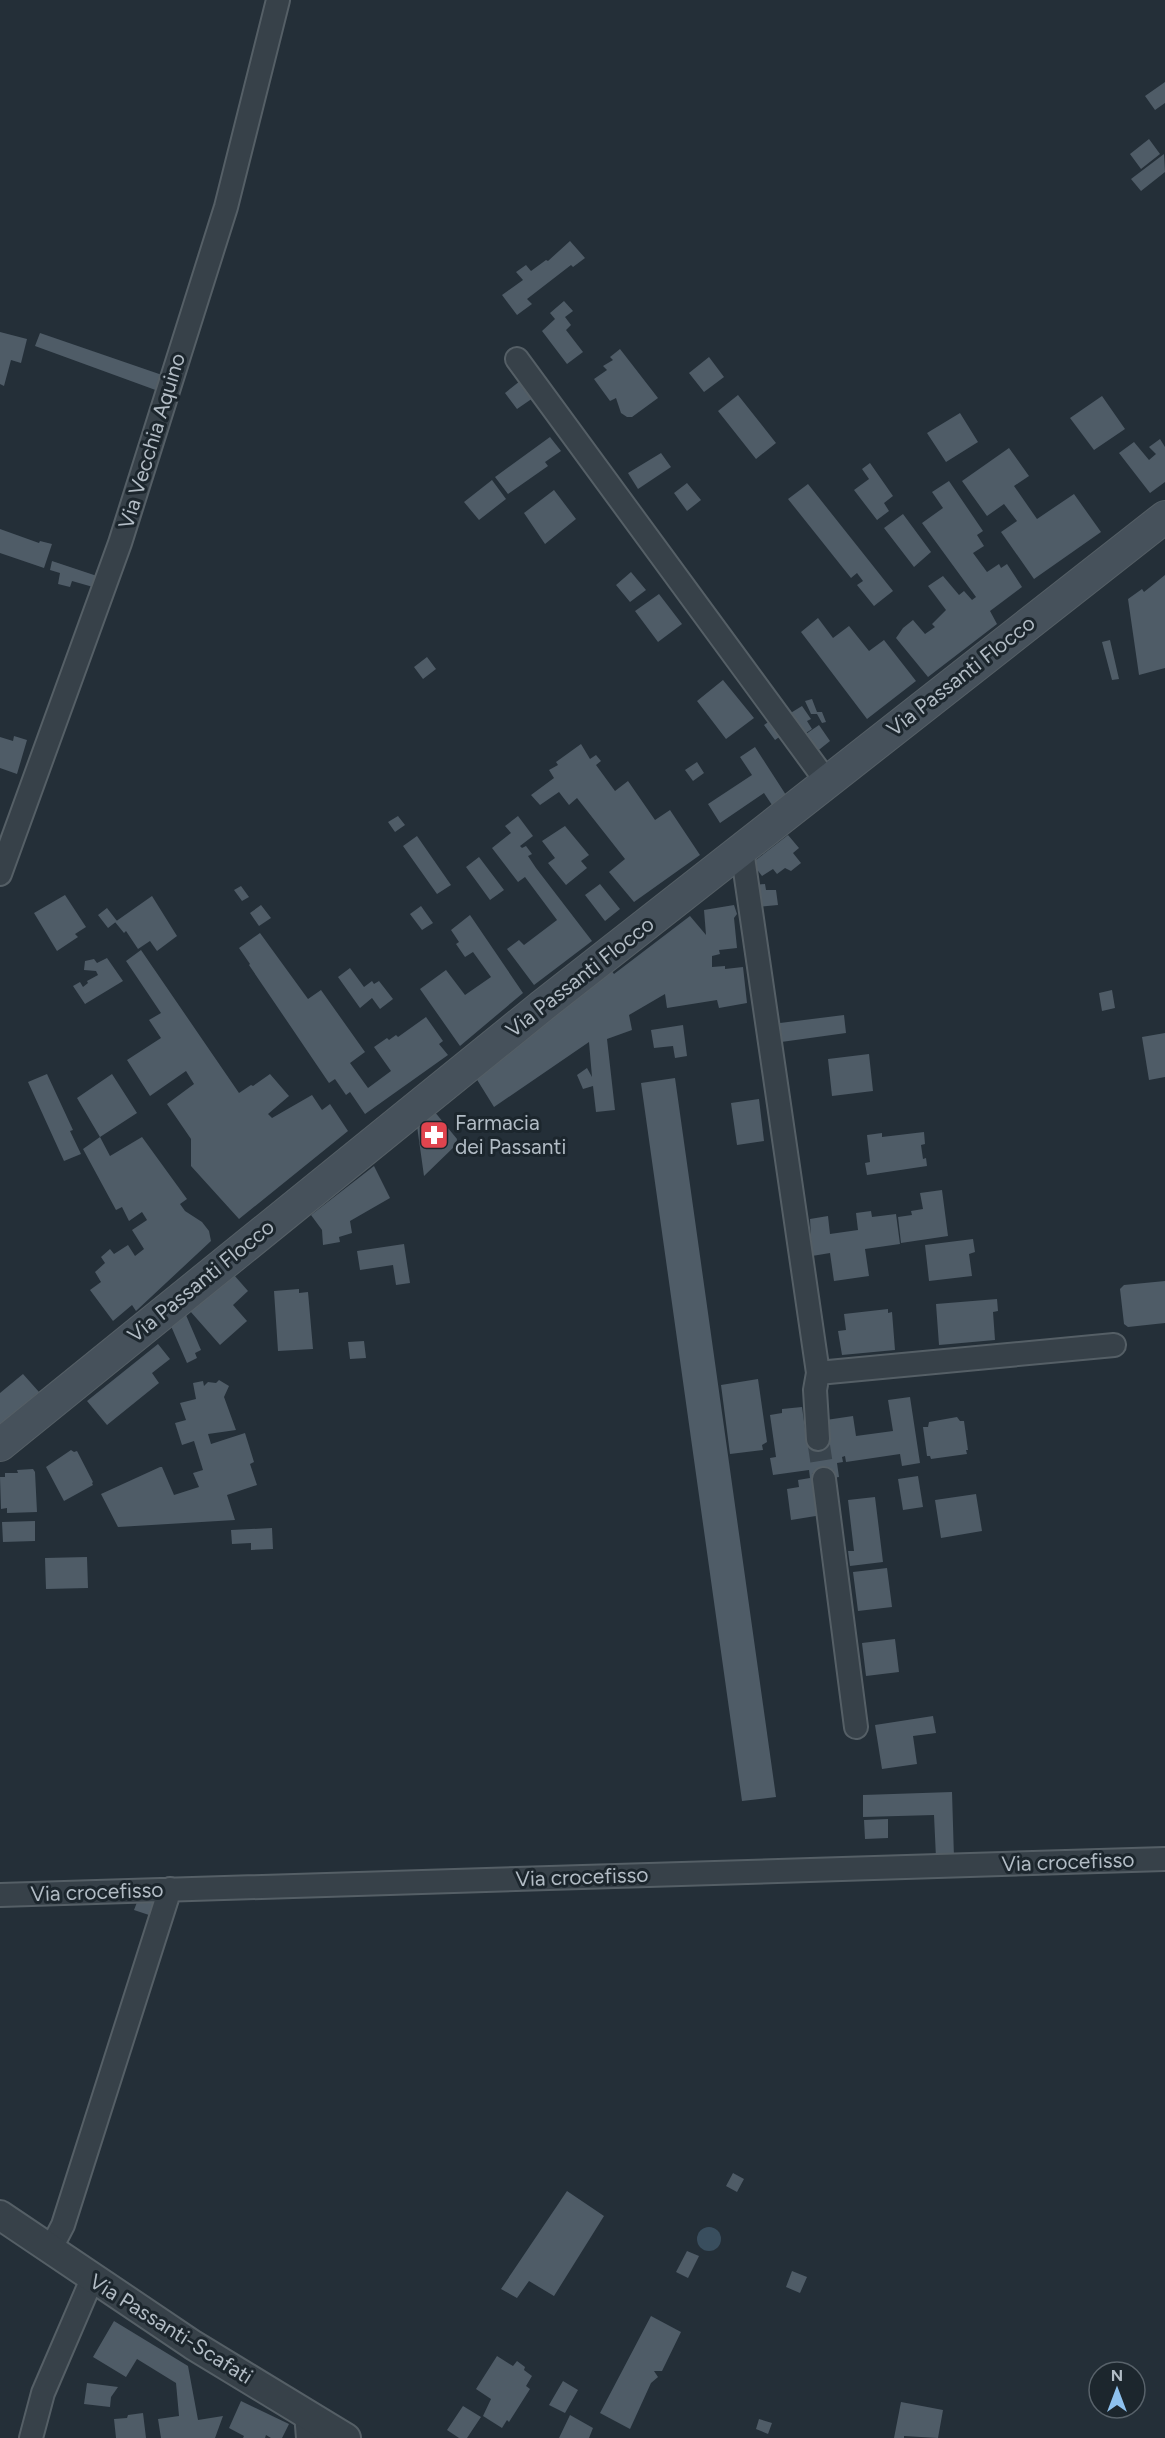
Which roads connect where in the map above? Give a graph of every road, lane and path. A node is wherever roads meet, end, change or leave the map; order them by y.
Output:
1 (278, 0) edge
2 (517, 359) dead end
3 (1165, 517) edge
4 (827, 782) junction
5 (742, 850) junction
6 (0, 874) edge
7 (1114, 1345) dead end
8 (818, 1373) junction
9 (818, 1439) tunnel mouth
10 (0, 1445) edge
11 (824, 1479) tunnel mouth
12 (856, 1726) dead end
13 (1165, 1859) edge
14 (170, 1889) junction
15 (0, 1895) edge
16 (0, 2215) edge
17 (50, 2250) junction
18 (92, 2279) junction
19 (307, 2425) edge
20 (31, 2438) edge
21 (346, 2438) edge

1 - 6 street, Via Vecchia Aquino
2 - 4 street
3 - 4 main road, Via Passanti Flocco
4 - 5 main road, Via Passanti Flocco
5 - 8 street
5 - 10 main road, Via Passanti Flocco
7 - 8 street
8 - 9 street
11 - 12 street
13 - 14 street, Via crocefisso
14 - 15 street, Via crocefisso
14 - 17 street
16 - 17 street, Via Passanti-Scafati
17 - 18 street, Via Passanti-Scafati
18 - 19 street, Via Passanti-Scafati
18 - 20 street
19 - 21 street, Via Passanti-Scafati

